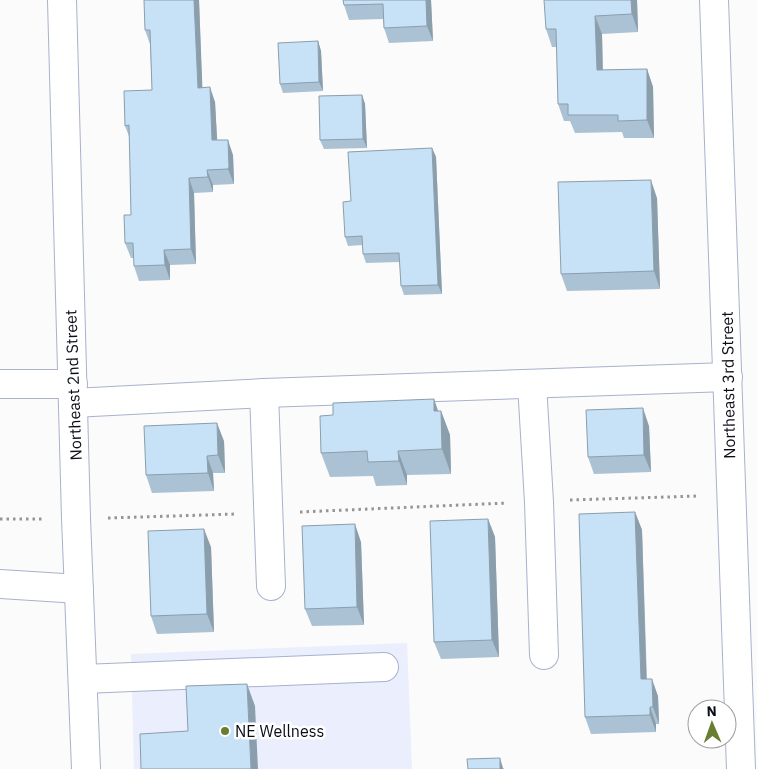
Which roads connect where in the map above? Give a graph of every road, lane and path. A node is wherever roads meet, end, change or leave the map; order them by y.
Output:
1 (62, 0) edge
2 (714, 0) edge
3 (728, 377) junction
4 (0, 384) edge
5 (532, 384) junction
6 (264, 393) junction
7 (73, 394) junction
8 (702, 496) dead end
9 (539, 502) junction
10 (269, 513) junction
11 (103, 518) dead end
12 (0, 519) edge
13 (48, 519) dead end
14 (0, 584) edge
15 (271, 586) dead end
16 (79, 589) junction
17 (544, 654) dead end
18 (384, 667) dead end
19 (83, 678) junction
20 (86, 769) edge
21 (741, 769) edge

1 - 7 street, Northeast 2nd Street
2 - 3 street, Northeast 3rd Street
3 - 5 street
3 - 21 street, Northeast 3rd Street
4 - 7 street
5 - 6 street
5 - 9 street
6 - 7 street
6 - 10 street
7 - 16 street, Northeast 2nd Street
8 - 9 path
9 - 10 path
9 - 17 street
10 - 11 path
10 - 15 street
12 - 13 path
14 - 16 street
16 - 19 street, Northeast 2nd Street
18 - 19 street
19 - 20 street, Northeast 2nd Street

